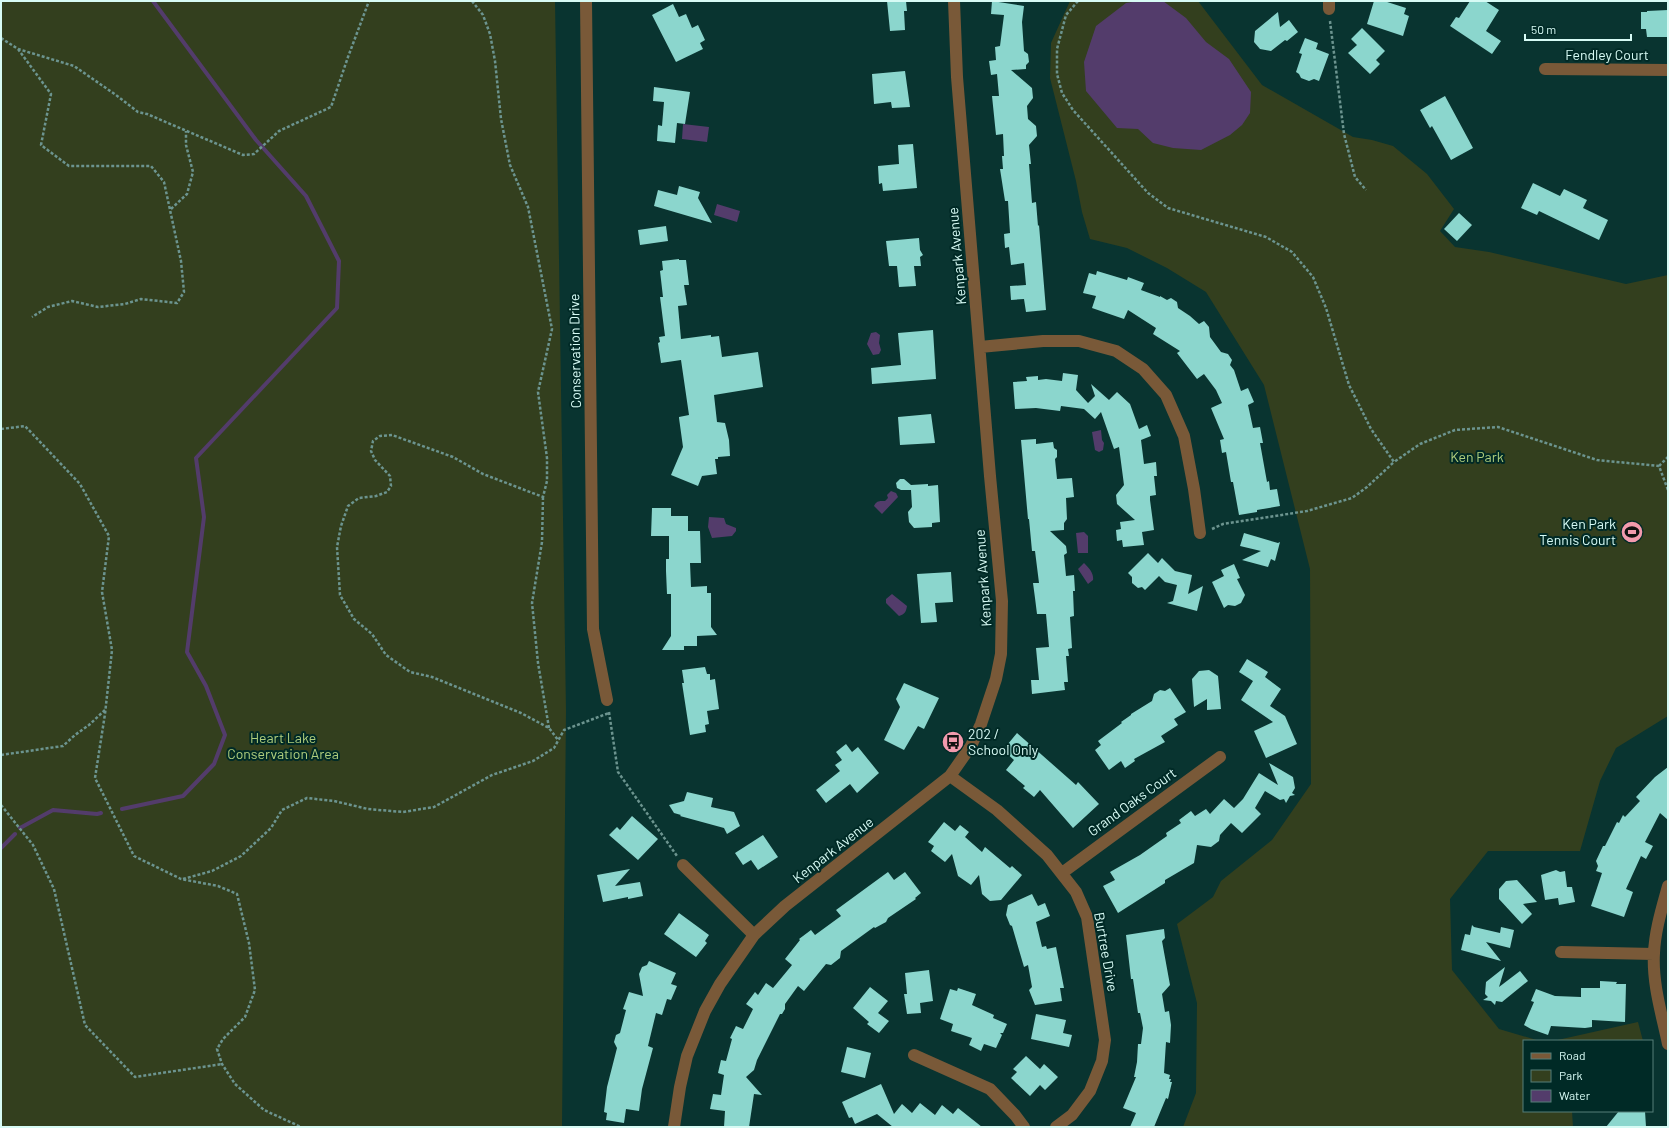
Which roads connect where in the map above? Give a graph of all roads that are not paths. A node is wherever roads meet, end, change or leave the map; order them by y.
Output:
1 (586, 1) edge
2 (954, 1) edge
3 (1545, 70) dead end
4 (1668, 70) edge
5 (980, 347) junction
6 (1200, 533) road end
7 (607, 700) road end
8 (1220, 757) dead end
9 (950, 776) junction
10 (683, 865) road end
11 (1062, 873) junction
12 (1668, 886) edge
13 (754, 935) junction
14 (1561, 952) dead end
15 (1654, 954) junction
16 (1668, 1044) edge
17 (914, 1055) dead end
18 (674, 1127) edge
19 (1024, 1127) edge
20 (1056, 1127) edge

1 - 7 street, Conservation Drive
2 - 5 street, Kenpark Avenue
3 - 4 street, Fendley Court
5 - 6 street
5 - 9 street, Kenpark Avenue
8 - 11 street, Grand Oaks Court
9 - 11 street, Burtree Drive
9 - 13 street, Kenpark Avenue
10 - 13 street
11 - 20 street, Burtree Drive
12 - 15 street
13 - 18 street, Kenpark Avenue
14 - 15 street
15 - 16 street
17 - 19 street

